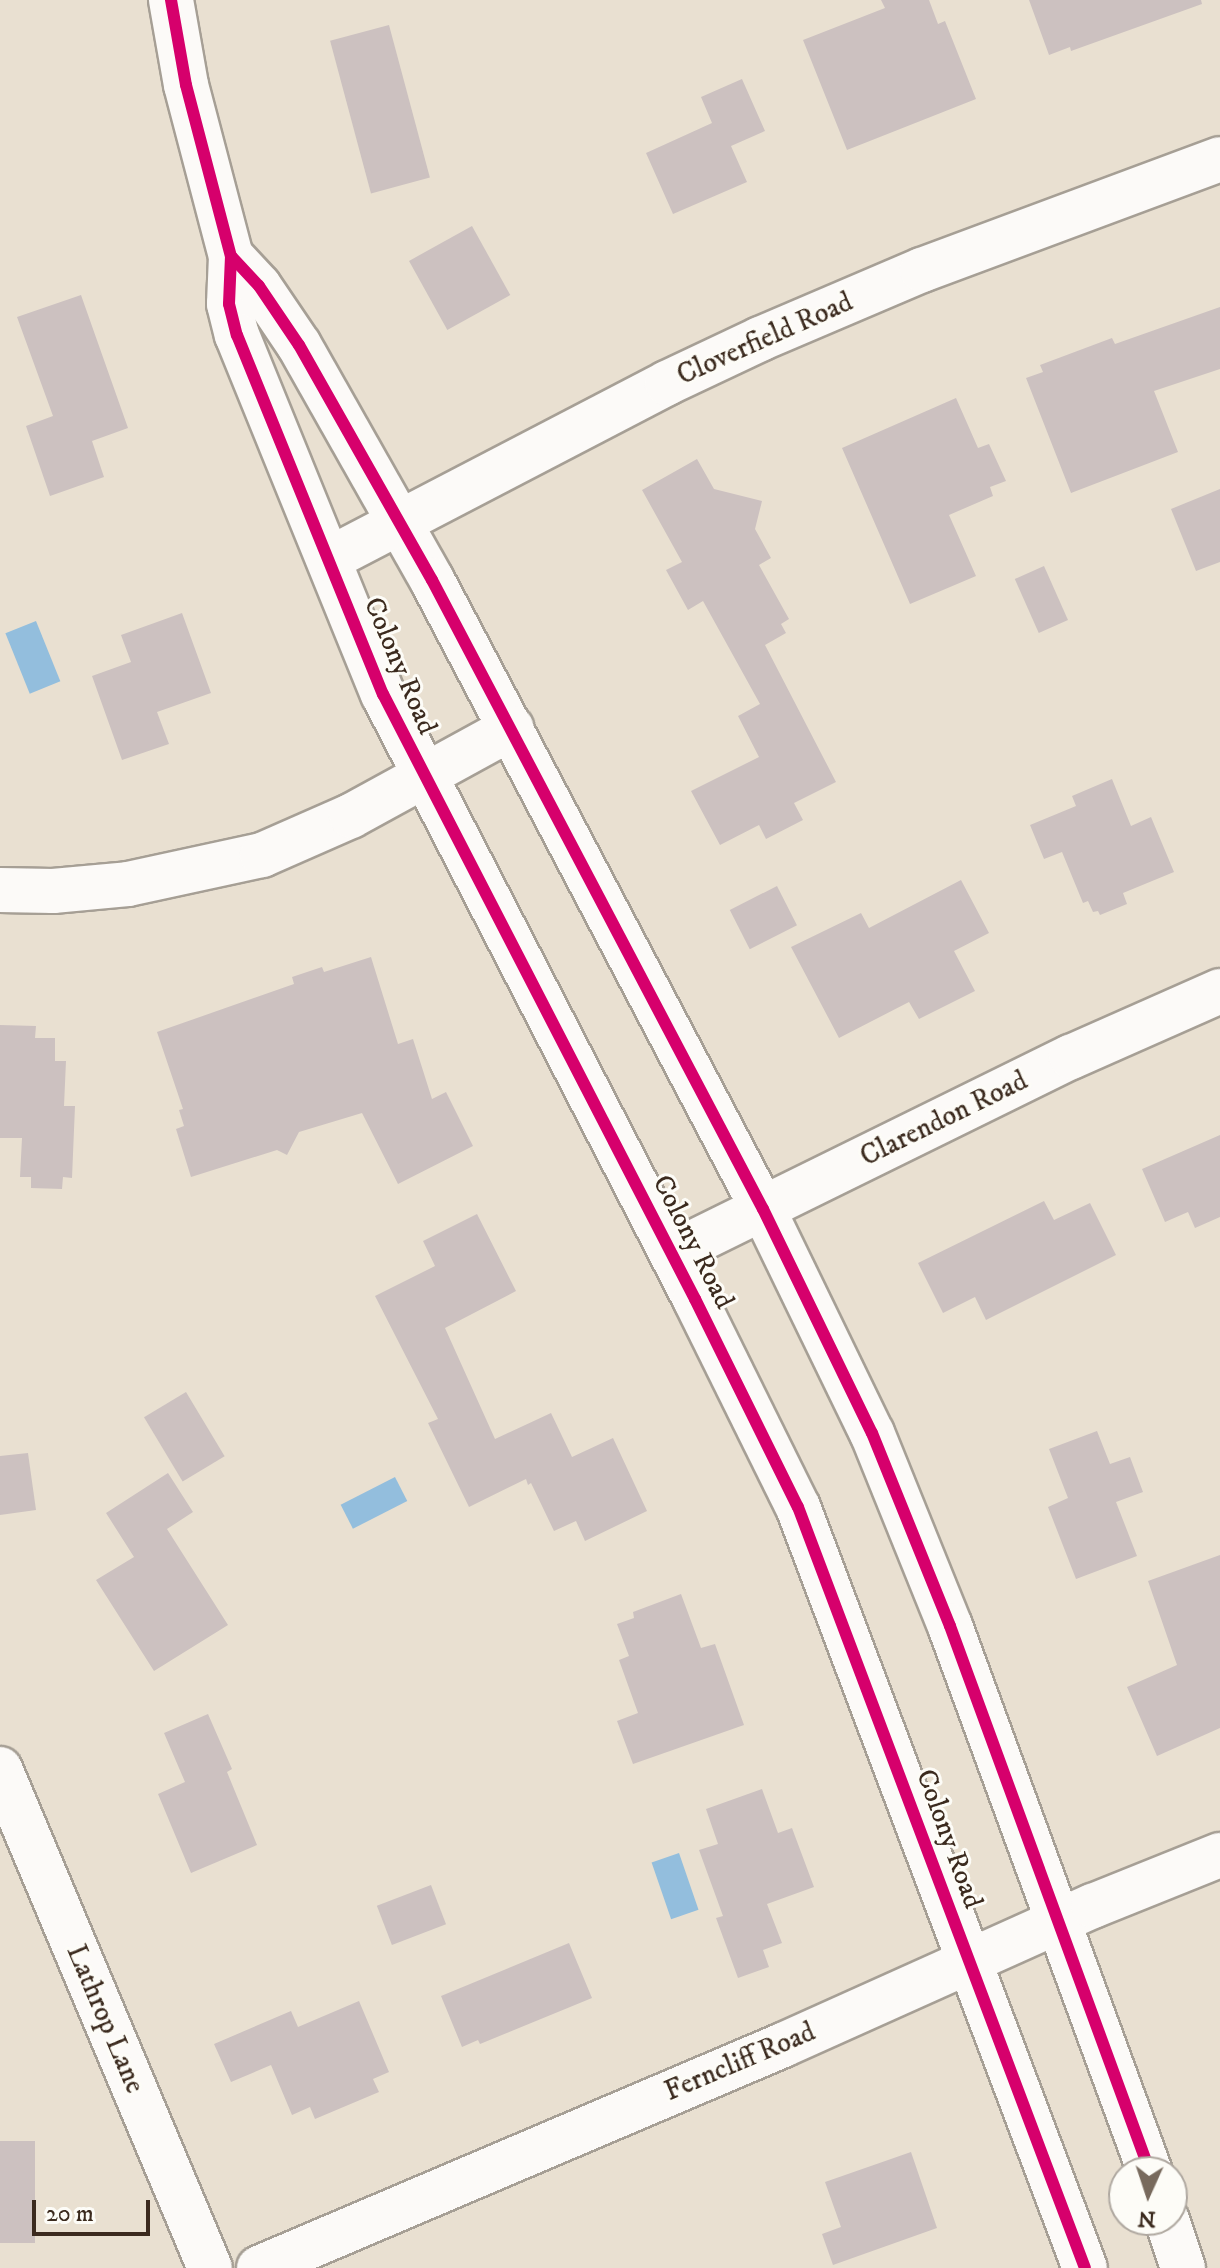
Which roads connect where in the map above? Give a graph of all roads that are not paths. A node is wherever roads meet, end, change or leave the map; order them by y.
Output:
1 (171, 0) edge
2 (1220, 159) edge
3 (231, 256) junction
4 (399, 522) junction
5 (329, 559) junction
6 (512, 728) junction
7 (424, 777) junction
8 (0, 890) edge
9 (1220, 991) edge
10 (763, 1209) junction
11 (672, 1253) junction
12 (0, 1769) edge
13 (1220, 1855) edge
14 (1058, 1922) junction
15 (970, 1961) junction
16 (1144, 2156) edge
17 (1172, 2236) edge
18 (210, 2268) edge
19 (259, 2268) edge
20 (1085, 2268) edge
21 (1183, 2268) edge

1 - 3 street, Colony Road
2 - 4 street, Cloverfield Road
3 - 4 street, Colony Road
3 - 5 street, Colony Road
4 - 5 street, Cloverfield Road
4 - 6 street, Colony Road
5 - 7 street, Colony Road
6 - 7 street
6 - 10 street, Colony Road
7 - 8 street
7 - 11 street, Colony Road
9 - 10 street, Clarendon Road
10 - 11 street, Clarendon Road
10 - 14 street, Colony Road
11 - 15 street, Colony Road
12 - 18 street, Lathrop Lane
13 - 14 street, Ferncliff Road
14 - 15 street, Ferncliff Road
14 - 16 street, Colony Road
15 - 19 street, Ferncliff Road
15 - 20 street, Colony Road
17 - 21 street

